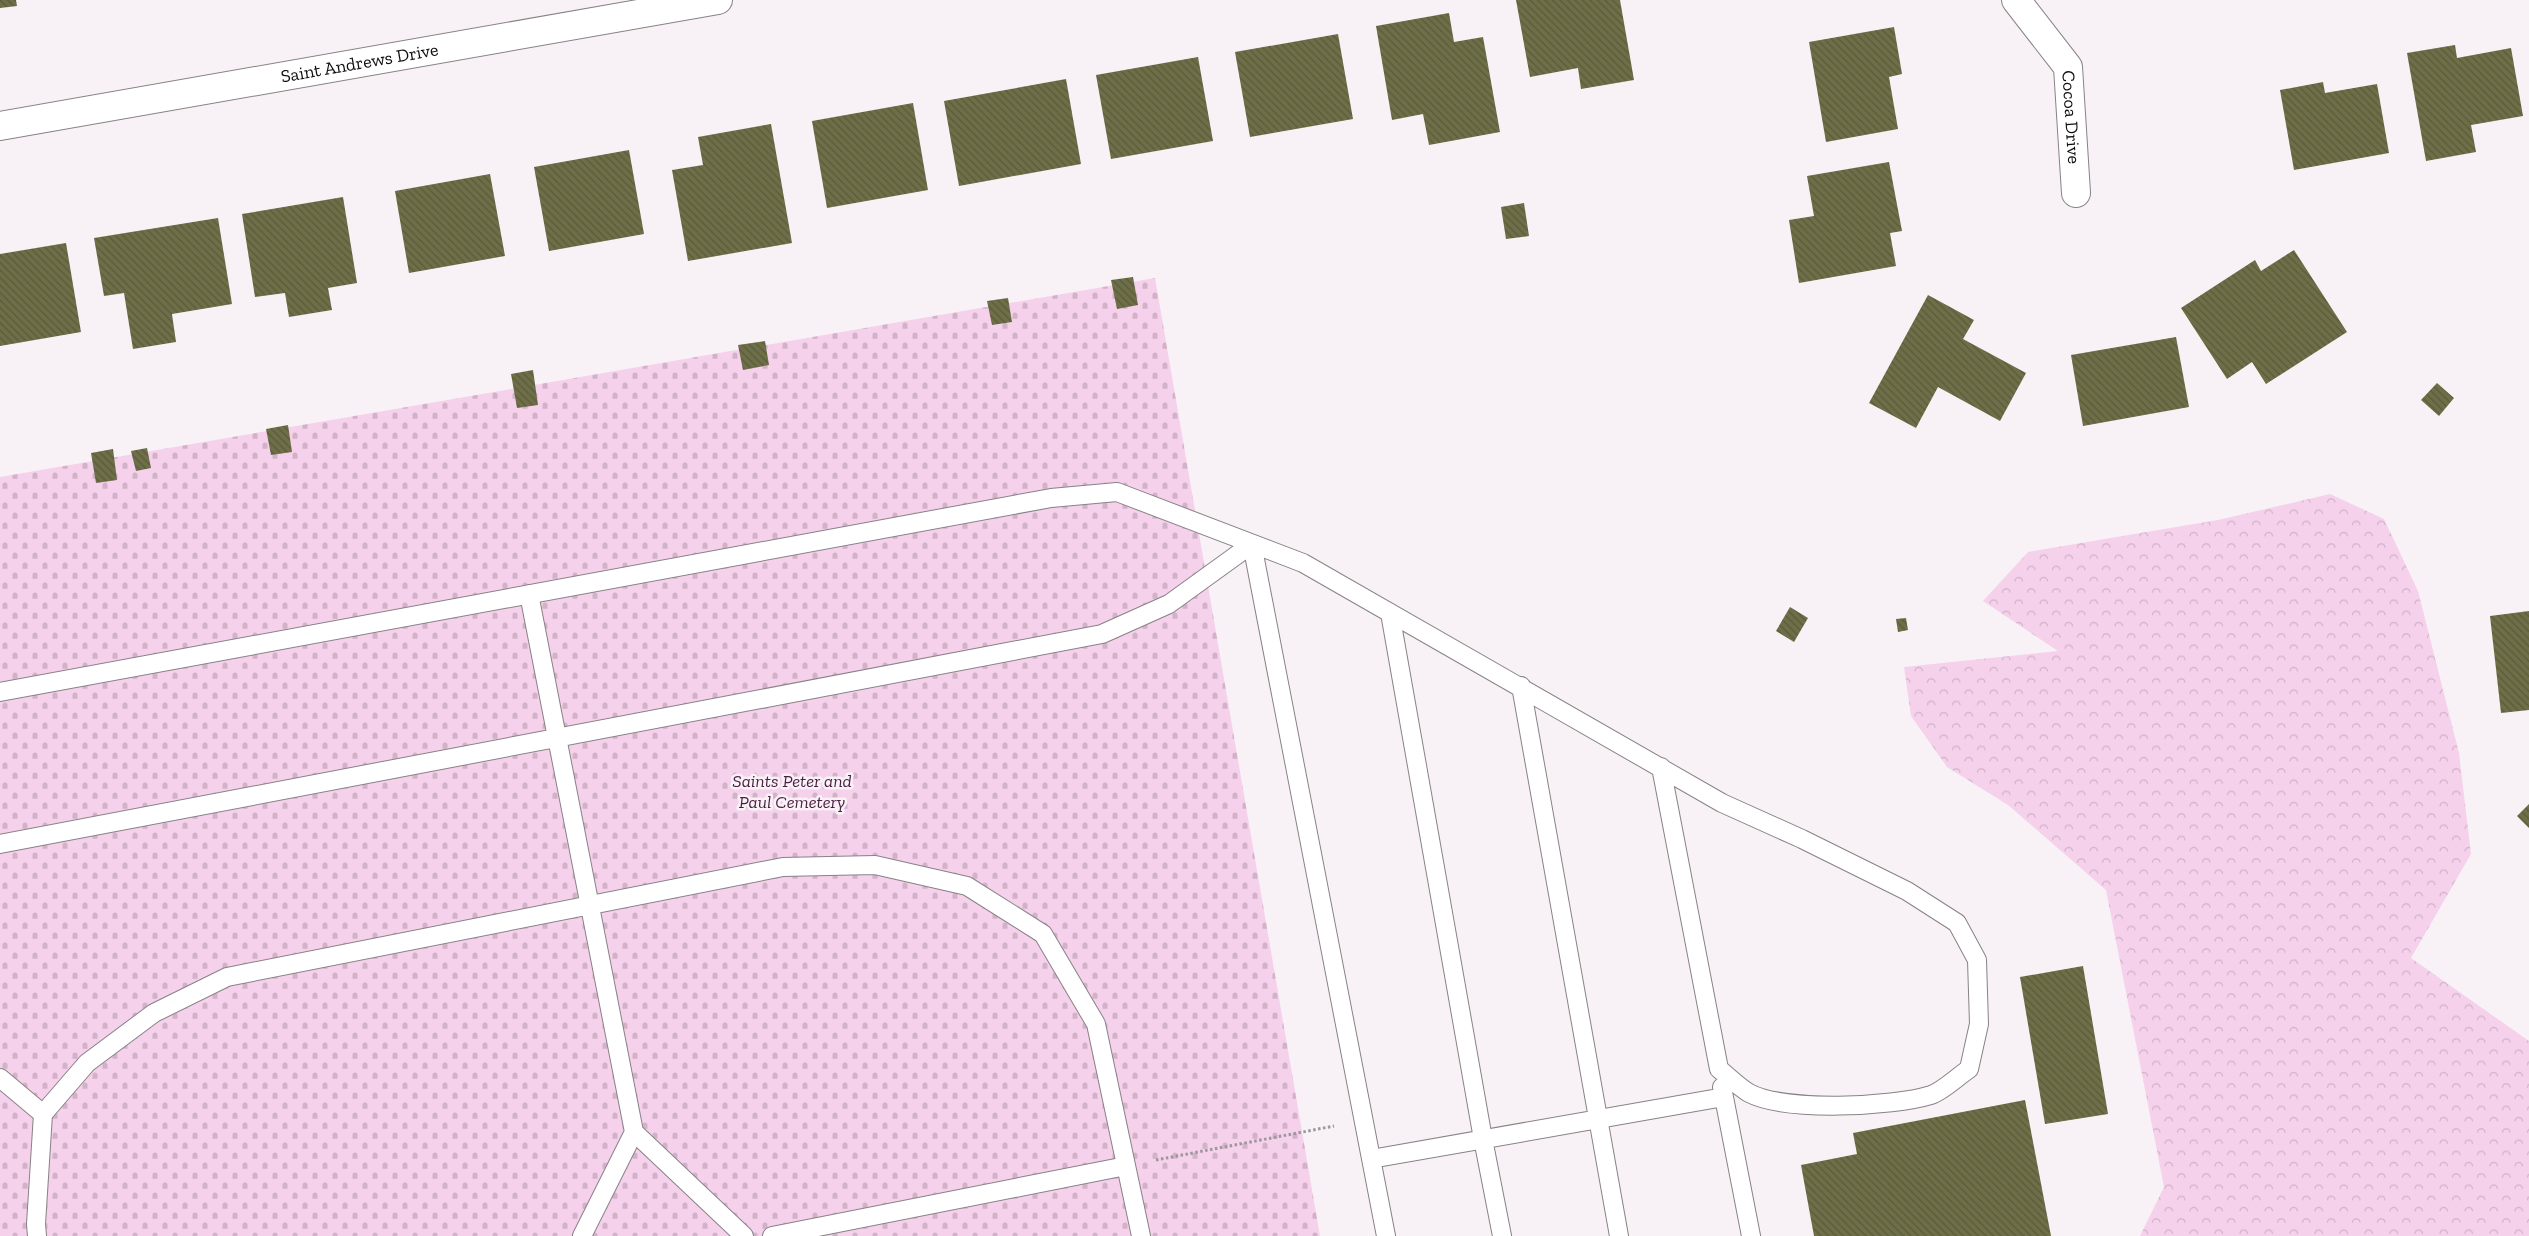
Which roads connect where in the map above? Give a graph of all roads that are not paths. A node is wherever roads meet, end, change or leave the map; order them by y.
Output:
1 (718, 0) edge
2 (2022, 1) edge
3 (0, 126) edge
4 (2076, 193) dead end
5 (1252, 544) junction
6 (529, 594) junction
7 (1390, 612) junction
8 (1521, 686) junction
9 (0, 692) edge
10 (557, 738) junction
11 (1661, 767) junction
12 (0, 844) edge
13 (590, 906) junction
14 (1719, 1070) junction
15 (0, 1078) edge
16 (1724, 1098) junction
17 (43, 1114) junction
18 (1598, 1120) junction
19 (634, 1132) junction
20 (1483, 1139) junction
21 (1371, 1159) junction
22 (1126, 1166) junction
23 (37, 1236) edge
24 (582, 1236) edge
25 (744, 1236) edge
26 (772, 1236) edge
27 (1141, 1236) edge
28 (1386, 1236) edge
29 (1502, 1236) edge
30 (1619, 1236) edge
31 (1751, 1236) edge

1 - 3 street, Saint Andrews Drive
2 - 4 street, Cocoa Drive
5 - 6 lane
5 - 7 lane
5 - 10 lane
5 - 21 lane
6 - 9 lane
6 - 10 lane
7 - 8 lane
7 - 20 lane
8 - 11 lane
8 - 18 lane
10 - 12 lane
10 - 13 lane
11 - 14 lane
11 - 14 lane
13 - 17 lane
13 - 19 lane
13 - 22 lane
14 - 16 lane
15 - 17 lane
16 - 18 lane
16 - 31 lane
17 - 23 lane
18 - 20 lane
18 - 30 lane
19 - 24 lane
19 - 25 lane
20 - 21 lane
20 - 29 lane
21 - 28 lane
22 - 26 lane
22 - 27 lane

